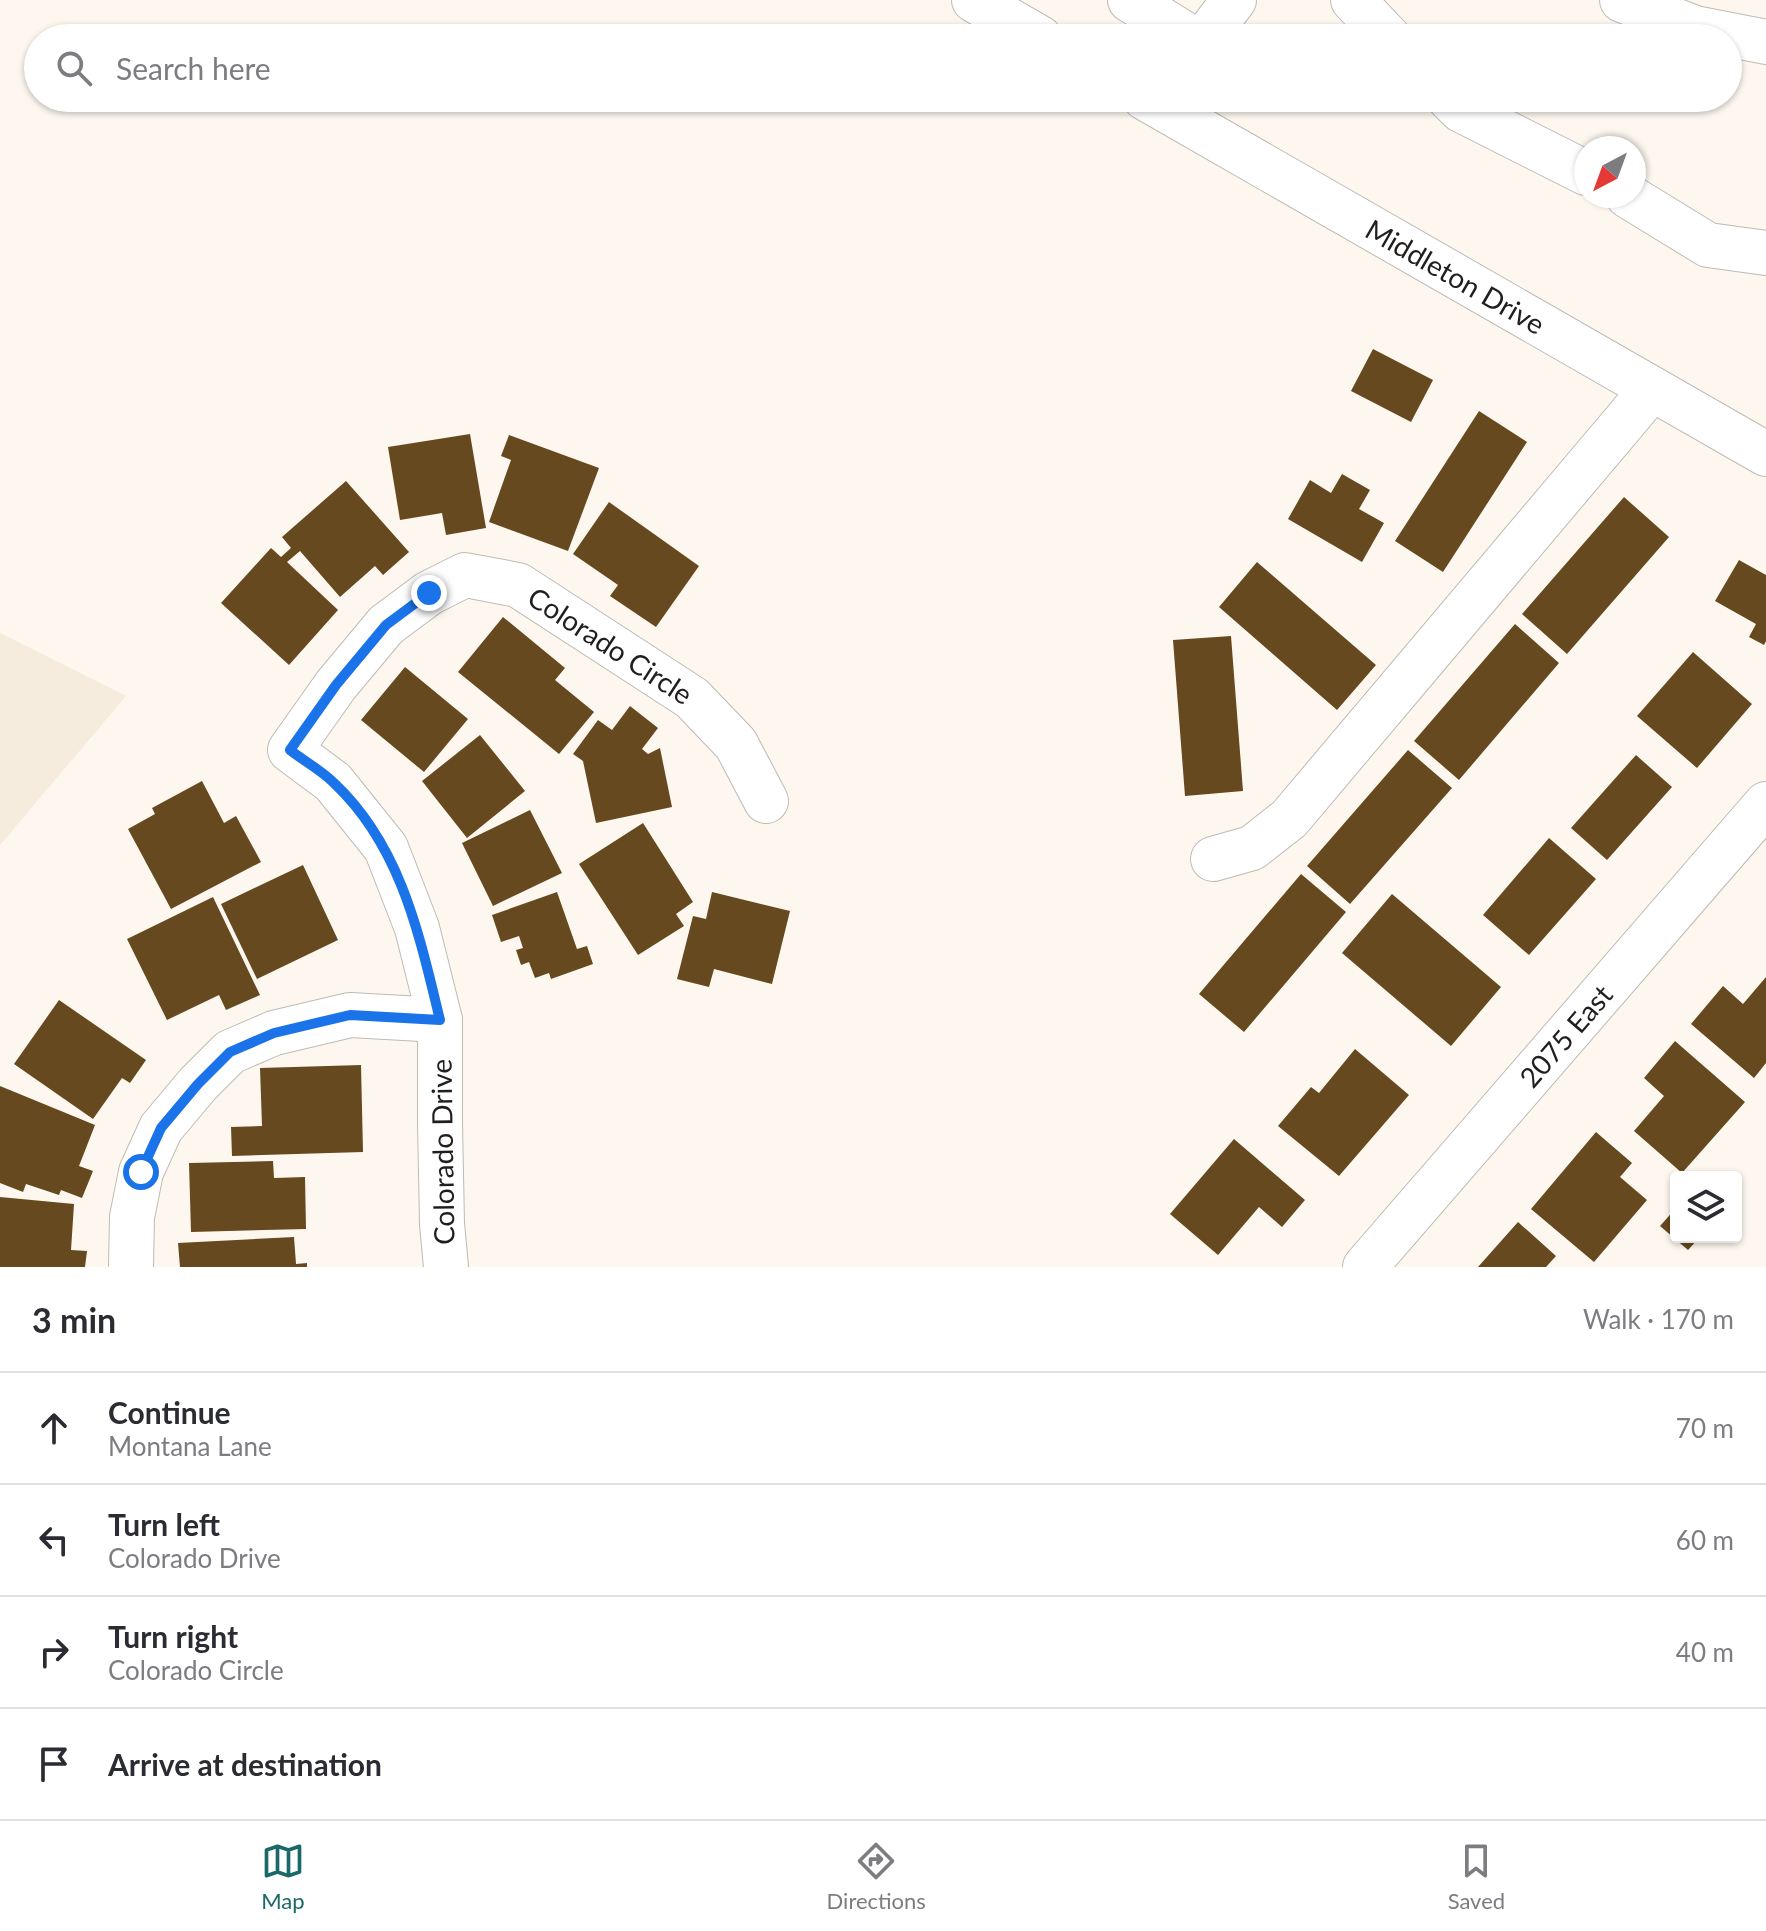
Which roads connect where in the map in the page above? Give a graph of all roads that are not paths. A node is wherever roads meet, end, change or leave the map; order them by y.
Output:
1 (974, 0) edge
2 (1130, 0) edge
3 (1234, 0) edge
4 (1353, 0) edge
5 (1622, 0) edge
6 (1016, 24) edge
7 (1169, 24) edge
8 (1216, 24) edge
9 (1376, 24) edge
10 (1685, 24) edge
11 (1742, 37) edge
12 (1766, 42) edge
13 (1169, 112) edge
14 (1465, 112) edge
15 (1574, 167) edge
16 (1646, 207) edge
17 (1766, 253) edge
18 (1652, 389) junction
19 (1766, 454) edge
20 (290, 750) joint
21 (766, 801) dead end
22 (1766, 804) edge
23 (1213, 859) dead end
24 (440, 1020) junction
25 (131, 1267) edge
26 (446, 1267) edge
27 (1365, 1267) edge

1 - 6 street
2 - 7 street
3 - 8 street
4 - 9 street
5 - 10 street
11 - 12 street
13 - 18 street, Middleton Drive
14 - 15 street
16 - 17 street
18 - 19 street, Middleton Drive
18 - 23 street
20 - 21 street, Colorado Circle
20 - 24 street, Colorado Drive
22 - 27 street, 2075 East
24 - 25 street
24 - 26 street, Colorado Drive

